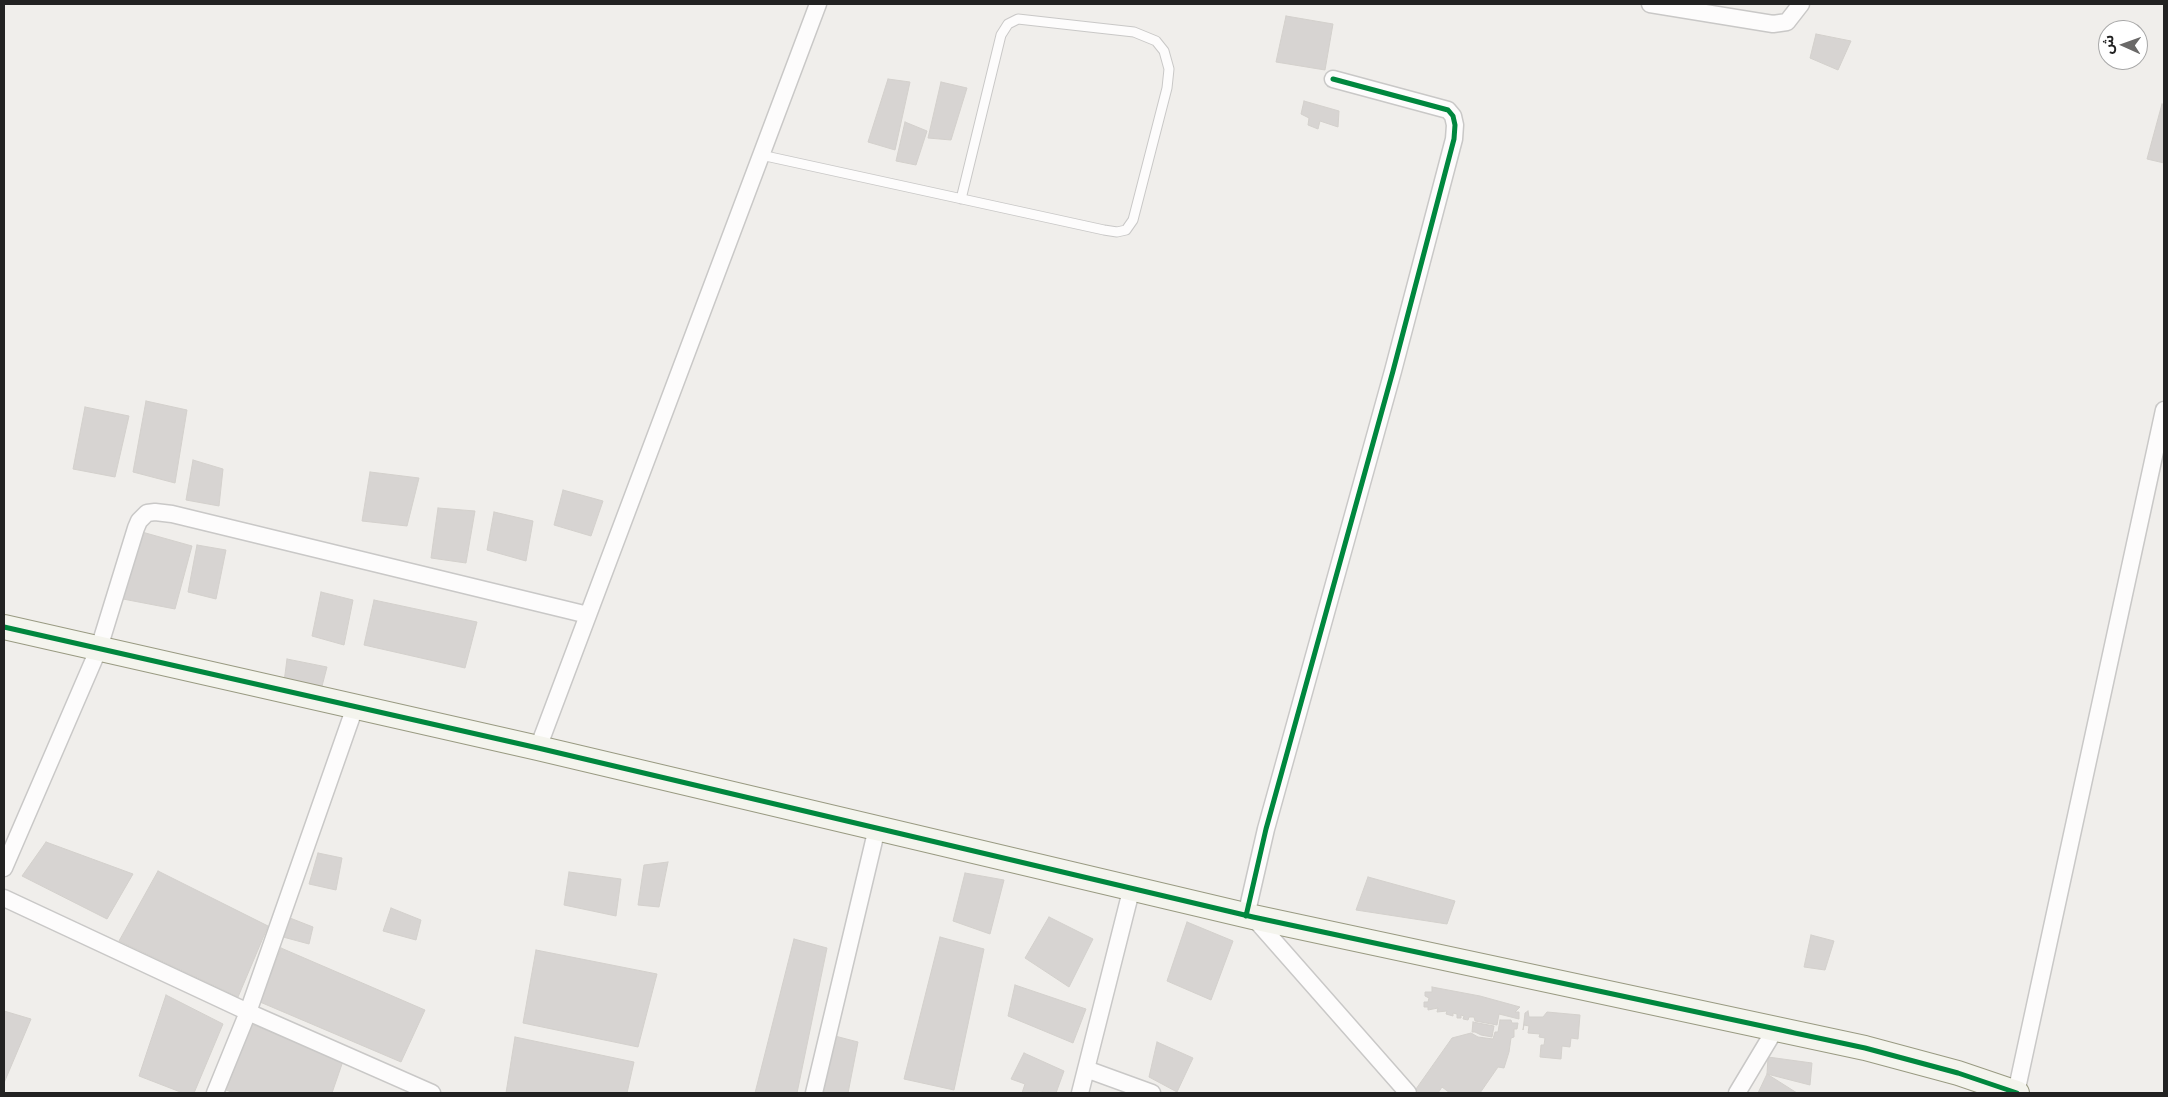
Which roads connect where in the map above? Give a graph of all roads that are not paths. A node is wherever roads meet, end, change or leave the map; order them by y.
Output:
1 (818, 4) edge
2 (1650, 4) edge
3 (1801, 4) edge
4 (1727, 10) edge
5 (1333, 79) dead end
6 (761, 155) junction
7 (961, 199) junction
8 (2164, 410) edge
9 (588, 615) junction
10 (4, 627) edge
11 (100, 648) junction
12 (355, 707) junction
13 (538, 748) junction
14 (877, 828) junction
15 (4, 868) edge
16 (1132, 888) junction
17 (4, 898) edge
18 (1249, 916) junction
19 (248, 1012) junction
20 (1776, 1028) junction
21 (1086, 1068) junction
22 (215, 1093) edge
23 (432, 1093) edge
24 (814, 1093) edge
25 (1080, 1093) edge
26 (1152, 1093) edge
27 (1408, 1093) edge
28 (1737, 1093) edge
29 (2016, 1093) edge

1 - 6 street
2 - 4 street
3 - 4 street
5 - 18 street
6 - 7 lane
6 - 9 street
7 - 7 lane
8 - 29 street
9 - 11 street
9 - 13 street
10 - 11 street
11 - 12 street
11 - 15 street
12 - 13 street
12 - 19 street
13 - 14 street
14 - 16 street
14 - 24 street
16 - 18 street
16 - 21 street
17 - 19 street
18 - 20 street
18 - 27 street
19 - 22 street
19 - 23 street
20 - 28 street
20 - 29 street
21 - 25 street
21 - 26 street

